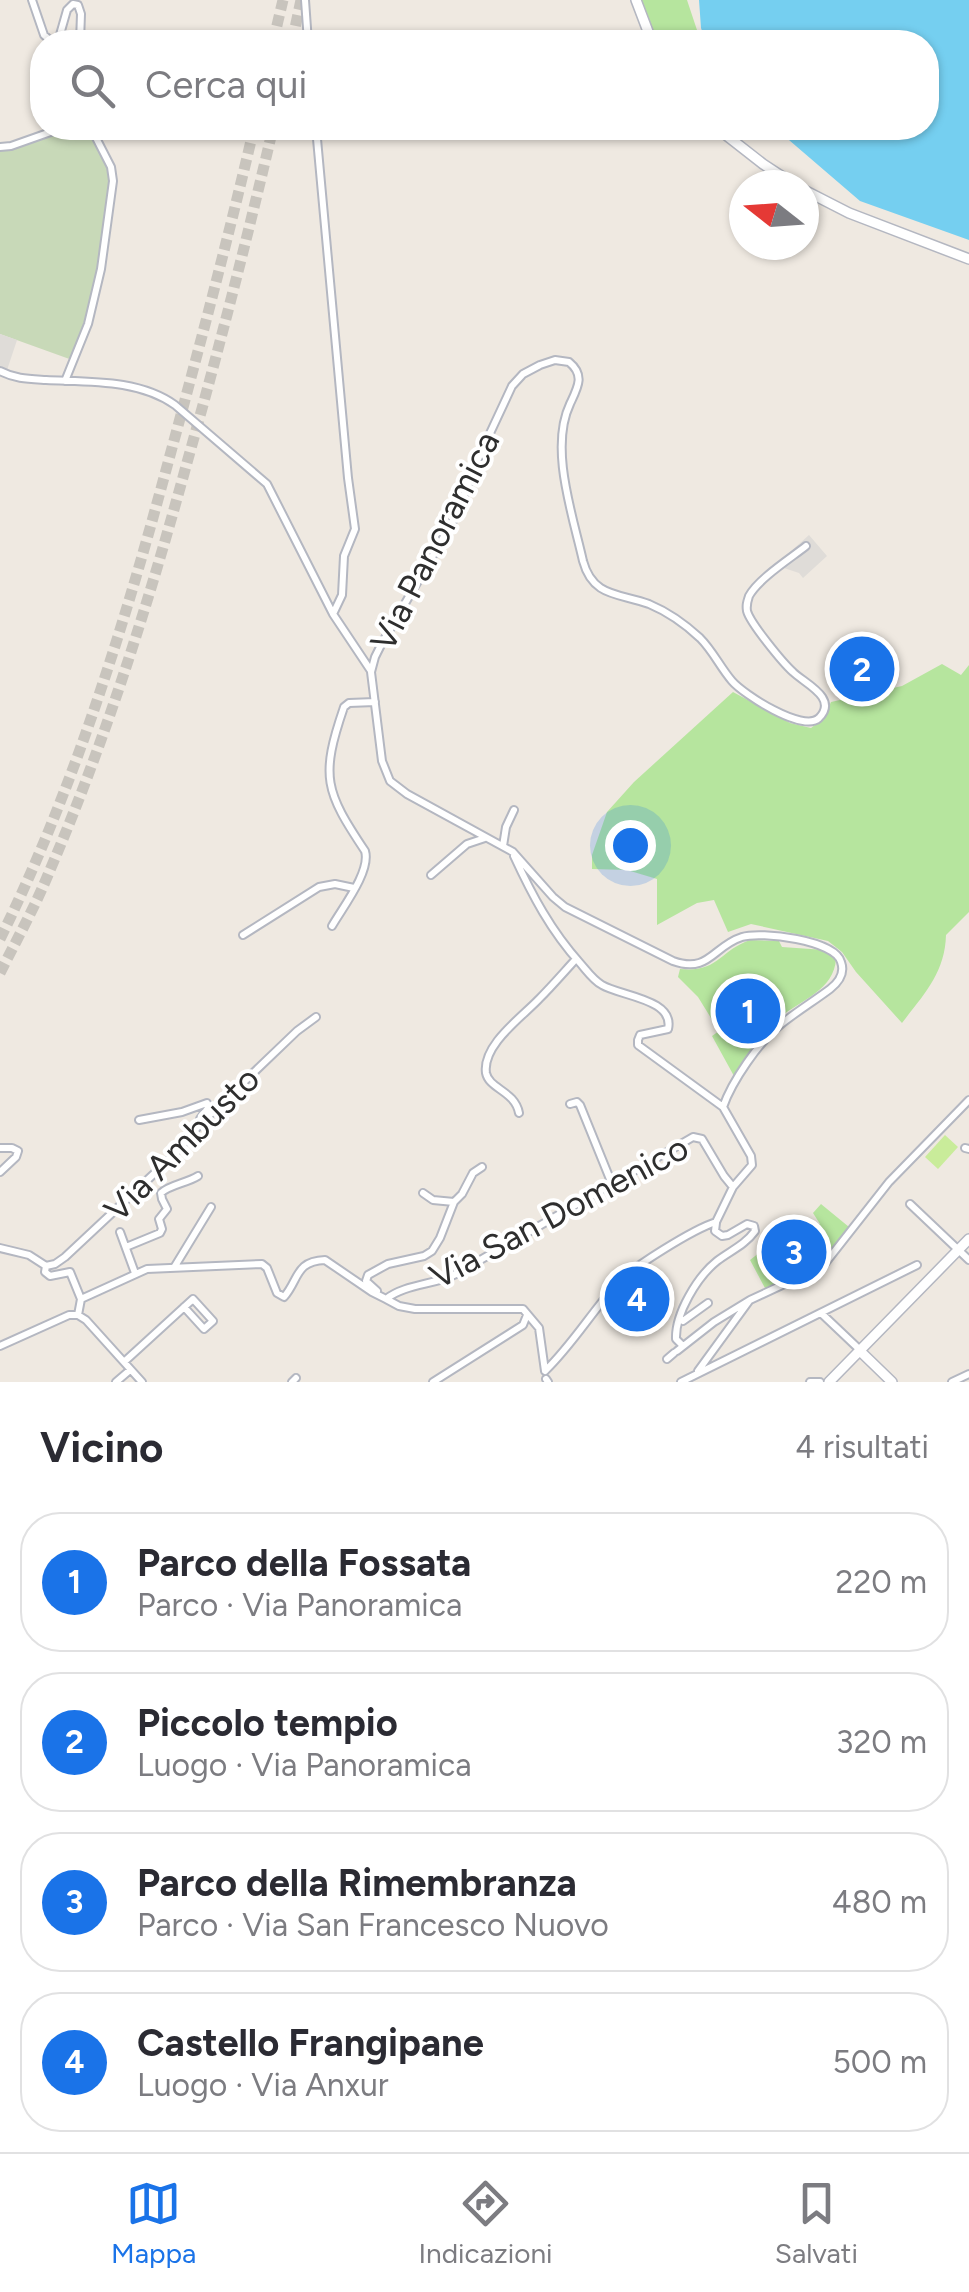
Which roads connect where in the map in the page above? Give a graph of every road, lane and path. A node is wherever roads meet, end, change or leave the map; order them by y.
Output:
1 (32, 0) edge
2 (307, 0) edge
3 (636, 0) edge
4 (43, 30) edge
5 (62, 30) edge
6 (81, 30) edge
7 (308, 30) edge
8 (647, 30) edge
9 (30, 139) edge
10 (97, 140) edge
11 (317, 140) edge
12 (733, 140) edge
13 (0, 147) edge
14 (773, 170) edge
15 (819, 198) edge
16 (969, 259) edge
17 (0, 371) edge
18 (65, 381) junction
19 (806, 546) dead end
20 (334, 614) junction
21 (372, 672) junction
22 (375, 702) junction
23 (514, 810) dead end
24 (486, 837) junction
25 (507, 848) junction
26 (431, 876) dead end
27 (354, 888) junction
28 (332, 926) dead end
29 (243, 935) dead end
30 (576, 958) junction
31 (316, 1017) dead end
32 (969, 1100) edge
33 (570, 1104) dead end
34 (723, 1107) junction
35 (519, 1113) dead end
36 (139, 1120) dead end
37 (195, 1129) junction
38 (0, 1148) edge
39 (482, 1166) dead end
40 (0, 1172) edge
41 (198, 1176) dead end
42 (612, 1184) junction
43 (733, 1186) junction
44 (423, 1194) dead end
45 (454, 1202) junction
46 (910, 1204) dead end
47 (210, 1207) dead end
48 (716, 1222) junction
49 (120, 1232) dead end
50 (969, 1240) edge
51 (126, 1247) junction
52 (0, 1248) edge
53 (959, 1250) junction
54 (969, 1260) edge
55 (46, 1266) junction
56 (917, 1266) dead end
57 (174, 1267) junction
58 (135, 1273) junction
59 (384, 1297) junction
60 (81, 1299) junction
61 (750, 1300) junction
62 (708, 1304) dead end
63 (184, 1307) junction
64 (821, 1313) junction
65 (527, 1314) junction
66 (78, 1315) junction
67 (683, 1321) dead end
68 (0, 1346) edge
69 (678, 1350) junction
70 (860, 1351) junction
71 (667, 1359) dead end
72 (124, 1362) junction
73 (130, 1370) junction
74 (698, 1372) junction
75 (969, 1374) edge
76 (546, 1377) edge
77 (116, 1382) edge
78 (142, 1382) edge
79 (432, 1382) edge
80 (682, 1382) edge
81 (810, 1382) edge
82 (820, 1382) edge
83 (829, 1382) edge
84 (892, 1382) edge
85 (952, 1382) edge

1 - 4 street
2 - 7 street
3 - 8 main road
5 - 6 street
9 - 13 street
10 - 18 street
11 - 20 street
12 - 14 main road
15 - 16 main road
17 - 18 street
18 - 20 street
19 - 21 street, Via Panoramica
20 - 21 street
21 - 22 street, Via Panoramica
22 - 24 street, Via Panoramica
22 - 27 street
23 - 25 street
24 - 25 street, Via Panoramica
24 - 26 street
25 - 30 street
25 - 34 street, Via Panoramica
27 - 28 street
27 - 29 street
30 - 34 street
30 - 35 street
31 - 37 street, Via Ambusto
32 - 61 street
33 - 42 street
34 - 43 street
36 - 37 street
37 - 55 street, Via Ambusto
38 - 40 street
39 - 45 street
41 - 51 street
42 - 43 street, Via San Domenico
42 - 59 street, Via San Domenico
43 - 48 street
44 - 45 street
45 - 59 street
46 - 53 street
47 - 57 street
48 - 69 street
48 - 76 street
49 - 51 street
50 - 53 main road
51 - 58 street
52 - 55 street
53 - 54 street
53 - 70 main road
55 - 60 street
56 - 64 street
57 - 58 street
57 - 59 street
58 - 60 street
59 - 65 street, Via San Domenico
60 - 66 street
61 - 69 street
61 - 74 street
62 - 67 street
63 - 63 street
63 - 72 street
64 - 70 street
64 - 74 street
65 - 76 street
65 - 79 street
66 - 68 street
66 - 72 street
69 - 71 street
70 - 83 main road
70 - 84 main road
72 - 73 street
73 - 77 street
73 - 78 street
74 - 80 street
75 - 85 street
81 - 82 street

